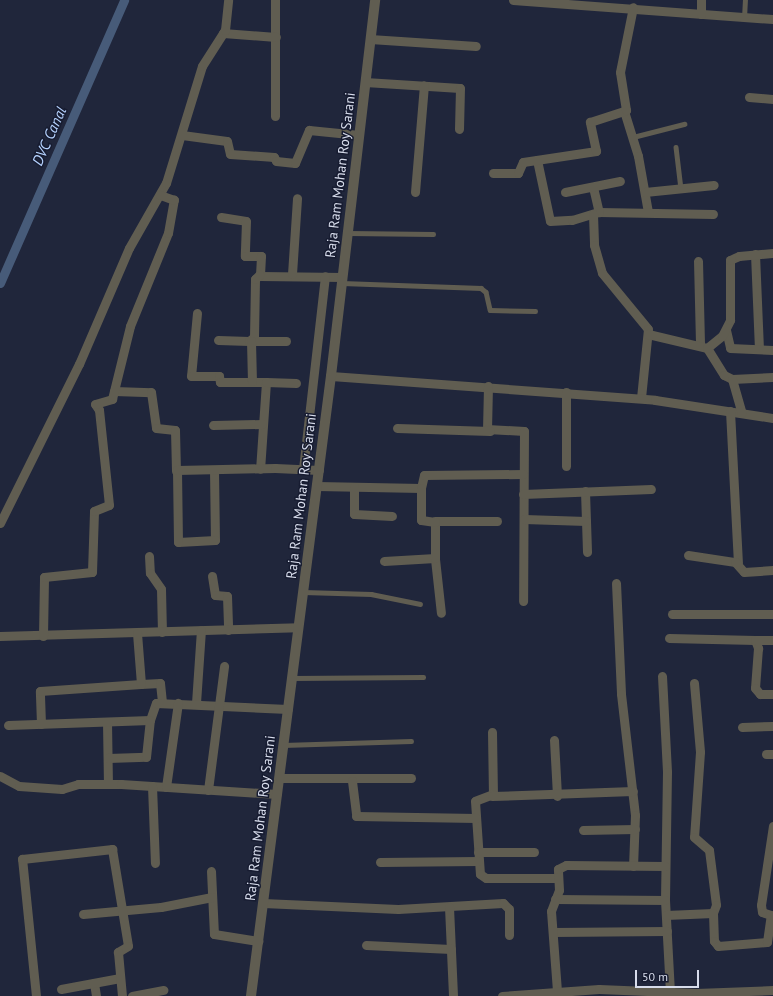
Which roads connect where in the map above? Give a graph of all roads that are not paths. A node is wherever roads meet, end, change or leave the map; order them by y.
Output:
1 (228, 0) edge
2 (275, 0) edge
3 (375, 0) edge
4 (513, 0) edge
5 (701, 0) edge
6 (745, 0) edge
7 (633, 7) junction
8 (701, 14) junction
9 (744, 18) junction
10 (773, 19) edge
11 (223, 33) junction
12 (276, 37) junction
13 (370, 39) junction
14 (476, 46) dead end
15 (365, 82) junction
16 (424, 85) junction
17 (749, 97) dead end
18 (773, 99) edge
19 (624, 111) junction
20 (275, 116) dead end
21 (684, 124) dead end
22 (458, 129) dead end
23 (182, 135) junction
24 (359, 135) junction
25 (633, 137) junction
26 (676, 147) dead end
27 (538, 160) junction
28 (493, 173) dead end
29 (620, 181) dead end
30 (714, 185) dead end
31 (593, 187) junction
32 (681, 189) junction
33 (415, 192) dead end
34 (565, 192) dead end
35 (645, 192) junction
36 (160, 195) junction
37 (297, 198) dead end
38 (648, 212) junction
39 (596, 213) junction
40 (713, 214) dead end
41 (221, 217) dead end
42 (348, 233) junction
43 (433, 234) dead end
44 (773, 253) edge
45 (755, 254) junction
46 (698, 261) dead end
47 (292, 274) junction
48 (259, 275) junction
49 (325, 276) junction
50 (342, 280) junction
51 (535, 311) dead end
52 (196, 313) dead end
53 (726, 330) junction
54 (648, 334) junction
55 (218, 340) dead end
56 (250, 341) junction
57 (286, 341) dead end
58 (704, 346) junction
59 (759, 349) junction
60 (773, 350) edge
61 (331, 376) junction
62 (773, 377) edge
63 (732, 379) junction
64 (252, 381) junction
65 (266, 382) junction
66 (296, 383) dead end
67 (488, 386) junction
68 (114, 391) junction
69 (566, 392) junction
70 (641, 398) junction
71 (730, 411) junction
72 (742, 413) junction
73 (773, 418) edge
74 (262, 424) junction
75 (213, 425) dead end
76 (397, 428) dead end
77 (490, 431) junction
78 (566, 466) dead end
79 (260, 469) junction
80 (303, 469) junction
81 (214, 470) junction
82 (319, 470) junction
83 (176, 471) junction
84 (523, 474) junction
85 (317, 486) junction
86 (354, 487) junction
87 (421, 488) junction
88 (651, 489) dead end
89 (585, 491) junction
90 (523, 494) junction
91 (392, 516) dead end
92 (524, 519) junction
93 (435, 521) junction
94 (497, 521) dead end
95 (586, 521) junction
96 (0, 523) edge
97 (587, 552) dead end
98 (688, 555) dead end
99 (149, 556) dead end
100 (435, 559) junction
101 (384, 560) dead end
102 (738, 563) junction
103 (773, 570) edge
104 (212, 576) dead end
105 (616, 583) dead end
106 (303, 592) junction
107 (523, 601) dead end
108 (420, 604) dead end
109 (441, 613) dead end
110 (672, 614) dead end
111 (773, 614) edge
112 (298, 628) junction
113 (201, 630) junction
114 (228, 630) junction
115 (162, 632) junction
116 (136, 633) junction
117 (0, 636) edge
118 (43, 636) junction
119 (669, 638) dead end
120 (755, 640) junction
121 (773, 640) edge
122 (224, 666) dead end
123 (662, 676) dead end
124 (423, 677) dead end
125 (292, 678) junction
126 (694, 683) dead end
127 (141, 684) junction
128 (773, 694) edge
129 (162, 703) junction
130 (178, 703) junction
131 (196, 703) junction
132 (220, 704) junction
133 (288, 709) junction
134 (150, 720) junction
135 (107, 722) junction
136 (41, 724) junction
137 (8, 725) dead end
138 (773, 726) edge
139 (742, 727) dead end
140 (492, 732) dead end
141 (554, 740) dead end
142 (411, 741) dead end
143 (283, 745) junction
144 (108, 758) junction
145 (0, 776) edge
146 (279, 778) junction
147 (411, 778) dead end
148 (352, 780) junction
149 (108, 784) junction
150 (152, 786) junction
151 (166, 787) junction
152 (208, 790) junction
153 (633, 791) junction
154 (277, 794) junction
155 (492, 796) junction
156 (557, 796) junction
157 (476, 818) junction
158 (773, 826) edge
159 (635, 828) junction
160 (583, 830) dead end
161 (534, 852) dead end
162 (478, 856) junction
163 (380, 862) dead end
164 (155, 863) dead end
165 (633, 866) junction
166 (665, 866) junction
167 (211, 870) dead end
168 (558, 878) junction
169 (212, 897) junction
170 (555, 899) junction
171 (664, 900) junction
172 (263, 903) junction
173 (449, 907) junction
174 (122, 910) junction
175 (713, 913) junction
176 (82, 914) dead end
177 (666, 915) junction
178 (553, 932) junction
179 (667, 932) junction
180 (509, 935) dead end
181 (258, 940) junction
182 (366, 945) dead end
183 (451, 948) junction
184 (120, 978) junction
185 (94, 983) junction
186 (61, 990) dead end
187 (155, 990) edge
188 (772, 992) edge
189 (553, 993) edge
190 (670, 993) junction
191 (696, 995) edge
192 (710, 995) edge
193 (36, 996) edge
194 (96, 996) edge
195 (122, 996) edge
196 (132, 996) edge
197 (251, 996) edge
198 (453, 996) edge
199 (502, 996) edge

1 - 11 street
2 - 12 street
3 - 13 street, Raja Ram Mohan Roy Sarani
4 - 7 street
5 - 8 street
6 - 9 lane
7 - 8 street
7 - 19 street
8 - 9 street
9 - 10 street
11 - 12 street
11 - 23 street
12 - 20 street
13 - 14 street
13 - 15 street, Raja Ram Mohan Roy Sarani
15 - 16 street
15 - 24 street, Raja Ram Mohan Roy Sarani
16 - 22 street
16 - 33 street
17 - 18 street
19 - 25 street
19 - 27 street
21 - 25 lane
23 - 24 street
23 - 36 street
24 - 42 street, Raja Ram Mohan Roy Sarani
25 - 35 street
26 - 32 lane
27 - 28 street
27 - 39 street
29 - 31 street
30 - 32 street
31 - 34 street
31 - 39 street
32 - 35 street
35 - 38 street
36 - 68 street
36 - 96 street
37 - 47 street
38 - 39 street
38 - 40 street
39 - 54 street
41 - 48 street
42 - 43 lane
42 - 50 street, Raja Ram Mohan Roy Sarani
44 - 45 street
45 - 53 street
45 - 59 street
46 - 58 street
47 - 48 street
47 - 49 street
48 - 56 street
49 - 50 street
49 - 80 street
50 - 51 lane
50 - 61 street, Raja Ram Mohan Roy Sarani
52 - 64 street
53 - 58 street
53 - 59 street
54 - 58 street
54 - 70 street
55 - 56 street
56 - 57 street
56 - 64 street
58 - 63 street
59 - 60 street
61 - 67 street
61 - 82 street, Raja Ram Mohan Roy Sarani
62 - 63 street
63 - 72 street
64 - 65 street
65 - 66 street
65 - 74 street
67 - 69 street
67 - 77 street
68 - 83 street
68 - 118 street
69 - 70 street
69 - 78 street
70 - 71 street
71 - 72 street
71 - 102 street
72 - 73 street
74 - 75 street
74 - 79 street
76 - 77 street
77 - 84 street
79 - 80 street
79 - 81 street
80 - 82 street
81 - 83 street
81 - 83 street
82 - 85 street, Raja Ram Mohan Roy Sarani
84 - 87 street
84 - 90 street
85 - 86 street
85 - 106 street, Raja Ram Mohan Roy Sarani
86 - 87 street
86 - 91 street
87 - 93 street
88 - 89 street
89 - 90 street
89 - 95 street
90 - 92 street
92 - 95 street
92 - 107 street
93 - 94 street
93 - 100 street
95 - 97 street
98 - 102 street
99 - 115 street
100 - 101 street
100 - 109 street
102 - 103 street
104 - 114 street
105 - 153 street
106 - 108 lane
106 - 112 street, Raja Ram Mohan Roy Sarani
110 - 111 street
112 - 114 street
112 - 125 street, Raja Ram Mohan Roy Sarani
113 - 114 street
113 - 115 street
113 - 131 street
115 - 116 street
116 - 118 street
116 - 127 street
117 - 118 street
119 - 120 street
120 - 121 street
120 - 128 street
122 - 132 street
123 - 166 street
124 - 125 lane
125 - 133 street, Raja Ram Mohan Roy Sarani
126 - 175 street
127 - 129 street
127 - 136 street
129 - 130 street
129 - 134 street
130 - 131 street
130 - 151 street
131 - 132 street
132 - 133 street
132 - 152 street
133 - 143 street, Raja Ram Mohan Roy Sarani
134 - 135 street
134 - 144 street
135 - 136 street
135 - 144 street
136 - 137 street
138 - 139 street
140 - 155 street
141 - 156 street
142 - 143 lane
143 - 146 street, Raja Ram Mohan Roy Sarani
144 - 149 street
145 - 149 street
146 - 148 street
146 - 154 street, Raja Ram Mohan Roy Sarani
147 - 148 street
148 - 157 street
149 - 150 street
150 - 151 street
150 - 164 street
151 - 152 street
152 - 154 street
153 - 156 street
153 - 159 street
154 - 172 street, Raja Ram Mohan Roy Sarani
155 - 156 street
155 - 157 street
157 - 162 street
158 - 175 street
159 - 160 street
159 - 165 street
161 - 162 street
162 - 163 street
162 - 168 street
165 - 166 street
165 - 168 street
166 - 171 street
167 - 169 street
168 - 170 street
169 - 174 street
169 - 181 street
170 - 171 street
170 - 178 street
171 - 177 street
172 - 173 street
172 - 181 street, Raja Ram Mohan Roy Sarani
173 - 180 street
173 - 183 street
174 - 176 street
174 - 184 street
174 - 193 street
175 - 177 street
177 - 179 street
178 - 179 street
178 - 189 street
179 - 190 street
181 - 197 street, Raja Ram Mohan Roy Sarani
182 - 183 street
183 - 198 street
184 - 185 street
184 - 195 street
185 - 186 street
185 - 194 street
187 - 196 street
188 - 192 street
189 - 190 street
189 - 199 street
190 - 191 street
191 - 192 street

